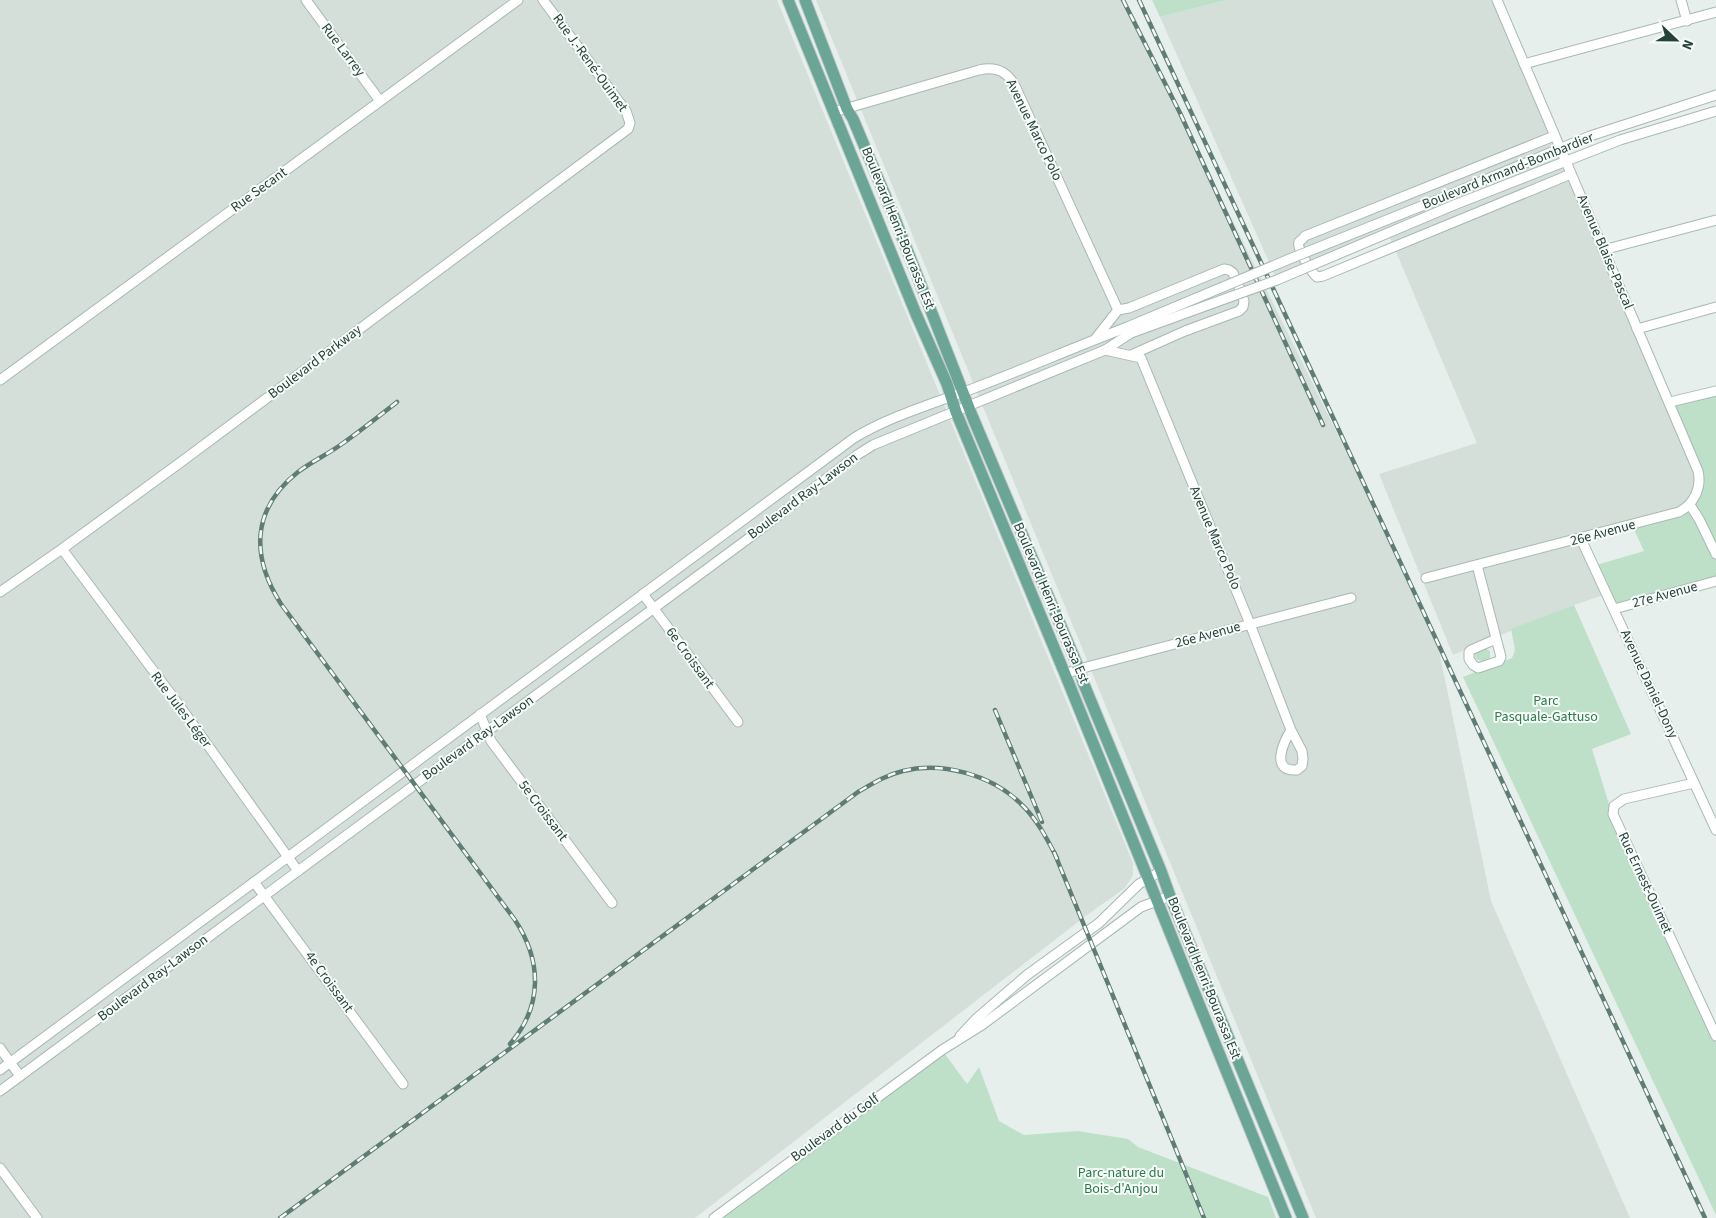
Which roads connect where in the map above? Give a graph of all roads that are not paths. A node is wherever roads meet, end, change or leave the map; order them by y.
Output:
1 (306, 0) edge
2 (518, 0) edge
3 (544, 0) edge
4 (788, 0) edge
5 (805, 0) edge
6 (1497, 0) edge
7 (1681, 0) edge
8 (1716, 12) edge
9 (1687, 21) junction
10 (1524, 64) junction
11 (1716, 96) edge
12 (380, 101) junction
13 (848, 109) junction
14 (1716, 111) edge
15 (834, 112) junction
16 (628, 129) joint
17 (1554, 136) junction
18 (1560, 149) junction
19 (1566, 162) junction
20 (1571, 174) junction
21 (1716, 220) edge
22 (1603, 250) junction
23 (1716, 307) edge
24 (1118, 310) junction
25 (1637, 329) junction
26 (1128, 330) junction
27 (1095, 339) junction
28 (1106, 350) junction
29 (1131, 355) junction
30 (0, 380) edge
31 (1716, 391) edge
32 (964, 392) junction
33 (951, 396) junction
34 (1670, 402) junction
35 (969, 407) junction
36 (956, 412) junction
37 (1690, 505) junction
38 (1581, 539) junction
39 (62, 549) junction
40 (1716, 554) edge
41 (1477, 565) junction
42 (668, 576) junction
43 (1426, 578) dead end
44 (1716, 581) edge
45 (679, 590) junction
46 (0, 592) edge
47 (643, 594) junction
48 (1351, 598) dead end
49 (654, 608) junction
50 (1614, 609) junction
51 (1250, 624) junction
52 (1496, 639) dead end
53 (1079, 669) junction
54 (1064, 674) junction
55 (480, 714) junction
56 (738, 722) dead end
57 (487, 730) junction
58 (1291, 730) dead end
59 (1694, 783) junction
60 (1716, 830) edge
61 (288, 857) junction
62 (298, 871) junction
63 (1161, 871) junction
64 (1148, 879) junction
65 (254, 882) junction
66 (264, 895) junction
67 (1170, 896) junction
68 (1156, 901) junction
69 (612, 903) dead end
70 (1716, 1036) edge
71 (957, 1040) junction
72 (0, 1048) edge
73 (10, 1062) junction
74 (0, 1070) edge
75 (20, 1076) junction
76 (403, 1084) dead end
77 (0, 1091) edge
78 (0, 1168) edge
79 (37, 1218) edge
80 (714, 1218) edge
81 (1286, 1218) edge
82 (1303, 1218) edge

1 - 12 street, Rue Larrey
2 - 12 street, Rue Secant
3 - 16 street, Rue J.-René-Ouimet
4 - 15 main road, Boulevard Henri-Bourassa Est
5 - 13 main road, Boulevard Henri-Bourassa Est
6 - 10 street, Avenue Blaise-Pascal
7 - 9 street
8 - 9 street
9 - 10 street
10 - 17 street, Avenue Blaise-Pascal
11 - 18 street, Boulevard Armand-Bombardier
12 - 30 street, Rue Secant
13 - 15 street, Avenue Marco Polo
13 - 24 street, Avenue Marco Polo
13 - 32 main road, Boulevard Henri-Bourassa Est
14 - 19 street, Boulevard Armand-Bombardier
15 - 33 main road, Boulevard Henri-Bourassa Est
16 - 39 street, Boulevard Parkway
17 - 18 street, Avenue Blaise-Pascal
17 - 20 street, Boulevard Armand-Bombardier
18 - 19 street, Avenue Blaise-Pascal
18 - 26 street, Boulevard Armand-Bombardier, bridge
19 - 20 street, Avenue Blaise-Pascal
19 - 26 street, Boulevard Armand-Bombardier, bridge
20 - 22 street, Avenue Blaise-Pascal
21 - 22 street
22 - 25 street, Avenue Blaise-Pascal
23 - 25 street
24 - 27 street, Boulevard Armand-Bombardier
24 - 29 street
25 - 34 street, Avenue Blaise-Pascal
26 - 27 street, Boulevard Armand-Bombardier
26 - 28 street, Boulevard Armand-Bombardier
27 - 32 street, Boulevard Armand-Bombardier
28 - 29 street
28 - 35 street, Boulevard Armand-Bombardier
29 - 51 street, Avenue Marco Polo
31 - 34 street
32 - 33 street, Boulevard Ray-Lawson
32 - 35 main road, Boulevard Henri-Bourassa Est
33 - 36 main road, Boulevard Henri-Bourassa Est
33 - 42 street, Boulevard Ray-Lawson
34 - 37 street, Avenue Blaise-Pascal
35 - 36 street, Boulevard Ray-Lawson
35 - 53 main road, Boulevard Henri-Bourassa Est
36 - 45 street, Boulevard Ray-Lawson
36 - 54 main road, Boulevard Henri-Bourassa Est
37 - 38 street, 26e Avenue
37 - 40 street
38 - 41 street, 26e Avenue
38 - 50 street, Avenue Daniel-Dony
39 - 46 street, Boulevard Parkway
39 - 61 street, Rue Jules Léger
41 - 43 street, 26e Avenue
41 - 52 street
42 - 45 street
42 - 47 street, Boulevard Ray-Lawson
44 - 50 street, 27e Avenue
45 - 49 street, Boulevard Ray-Lawson
47 - 49 street, 6e Croissant
47 - 55 street, Boulevard Ray-Lawson
48 - 51 street, 26e Avenue
49 - 56 street, 6e Croissant
49 - 57 street, Boulevard Ray-Lawson
50 - 59 street, Avenue Daniel-Dony
51 - 53 street, 26e Avenue
51 - 58 street, Avenue Marco Polo
53 - 54 street, 26e Avenue
53 - 63 main road, Boulevard Henri-Bourassa Est
54 - 64 main road, Boulevard Henri-Bourassa Est
55 - 57 street, 5e Croissant
55 - 61 street, Boulevard Ray-Lawson
57 - 62 street, Boulevard Ray-Lawson
57 - 69 street, 5e Croissant
59 - 60 street, Avenue Daniel-Dony
59 - 70 street, Rue Ernest-Ouimet
61 - 62 street, Rue Jules Léger
61 - 65 street, Boulevard Ray-Lawson
62 - 66 street, Boulevard Ray-Lawson
63 - 64 street, Boulevard du Golf
63 - 67 main road, Boulevard Henri-Bourassa Est
64 - 68 main road, Boulevard Henri-Bourassa Est
64 - 71 street, Boulevard du Golf
65 - 66 street, 4e Croissant
65 - 73 street, Boulevard Ray-Lawson
66 - 75 street, Boulevard Ray-Lawson
66 - 76 street, 4e Croissant
67 - 68 street, Boulevard du Golf
67 - 82 main road, Boulevard Henri-Bourassa Est
68 - 71 street, Boulevard du Golf
68 - 81 main road, Boulevard Henri-Bourassa Est
71 - 80 street, Boulevard du Golf
72 - 73 street
73 - 74 street, Boulevard Ray-Lawson
73 - 75 street
75 - 77 street, Boulevard Ray-Lawson
78 - 79 street

